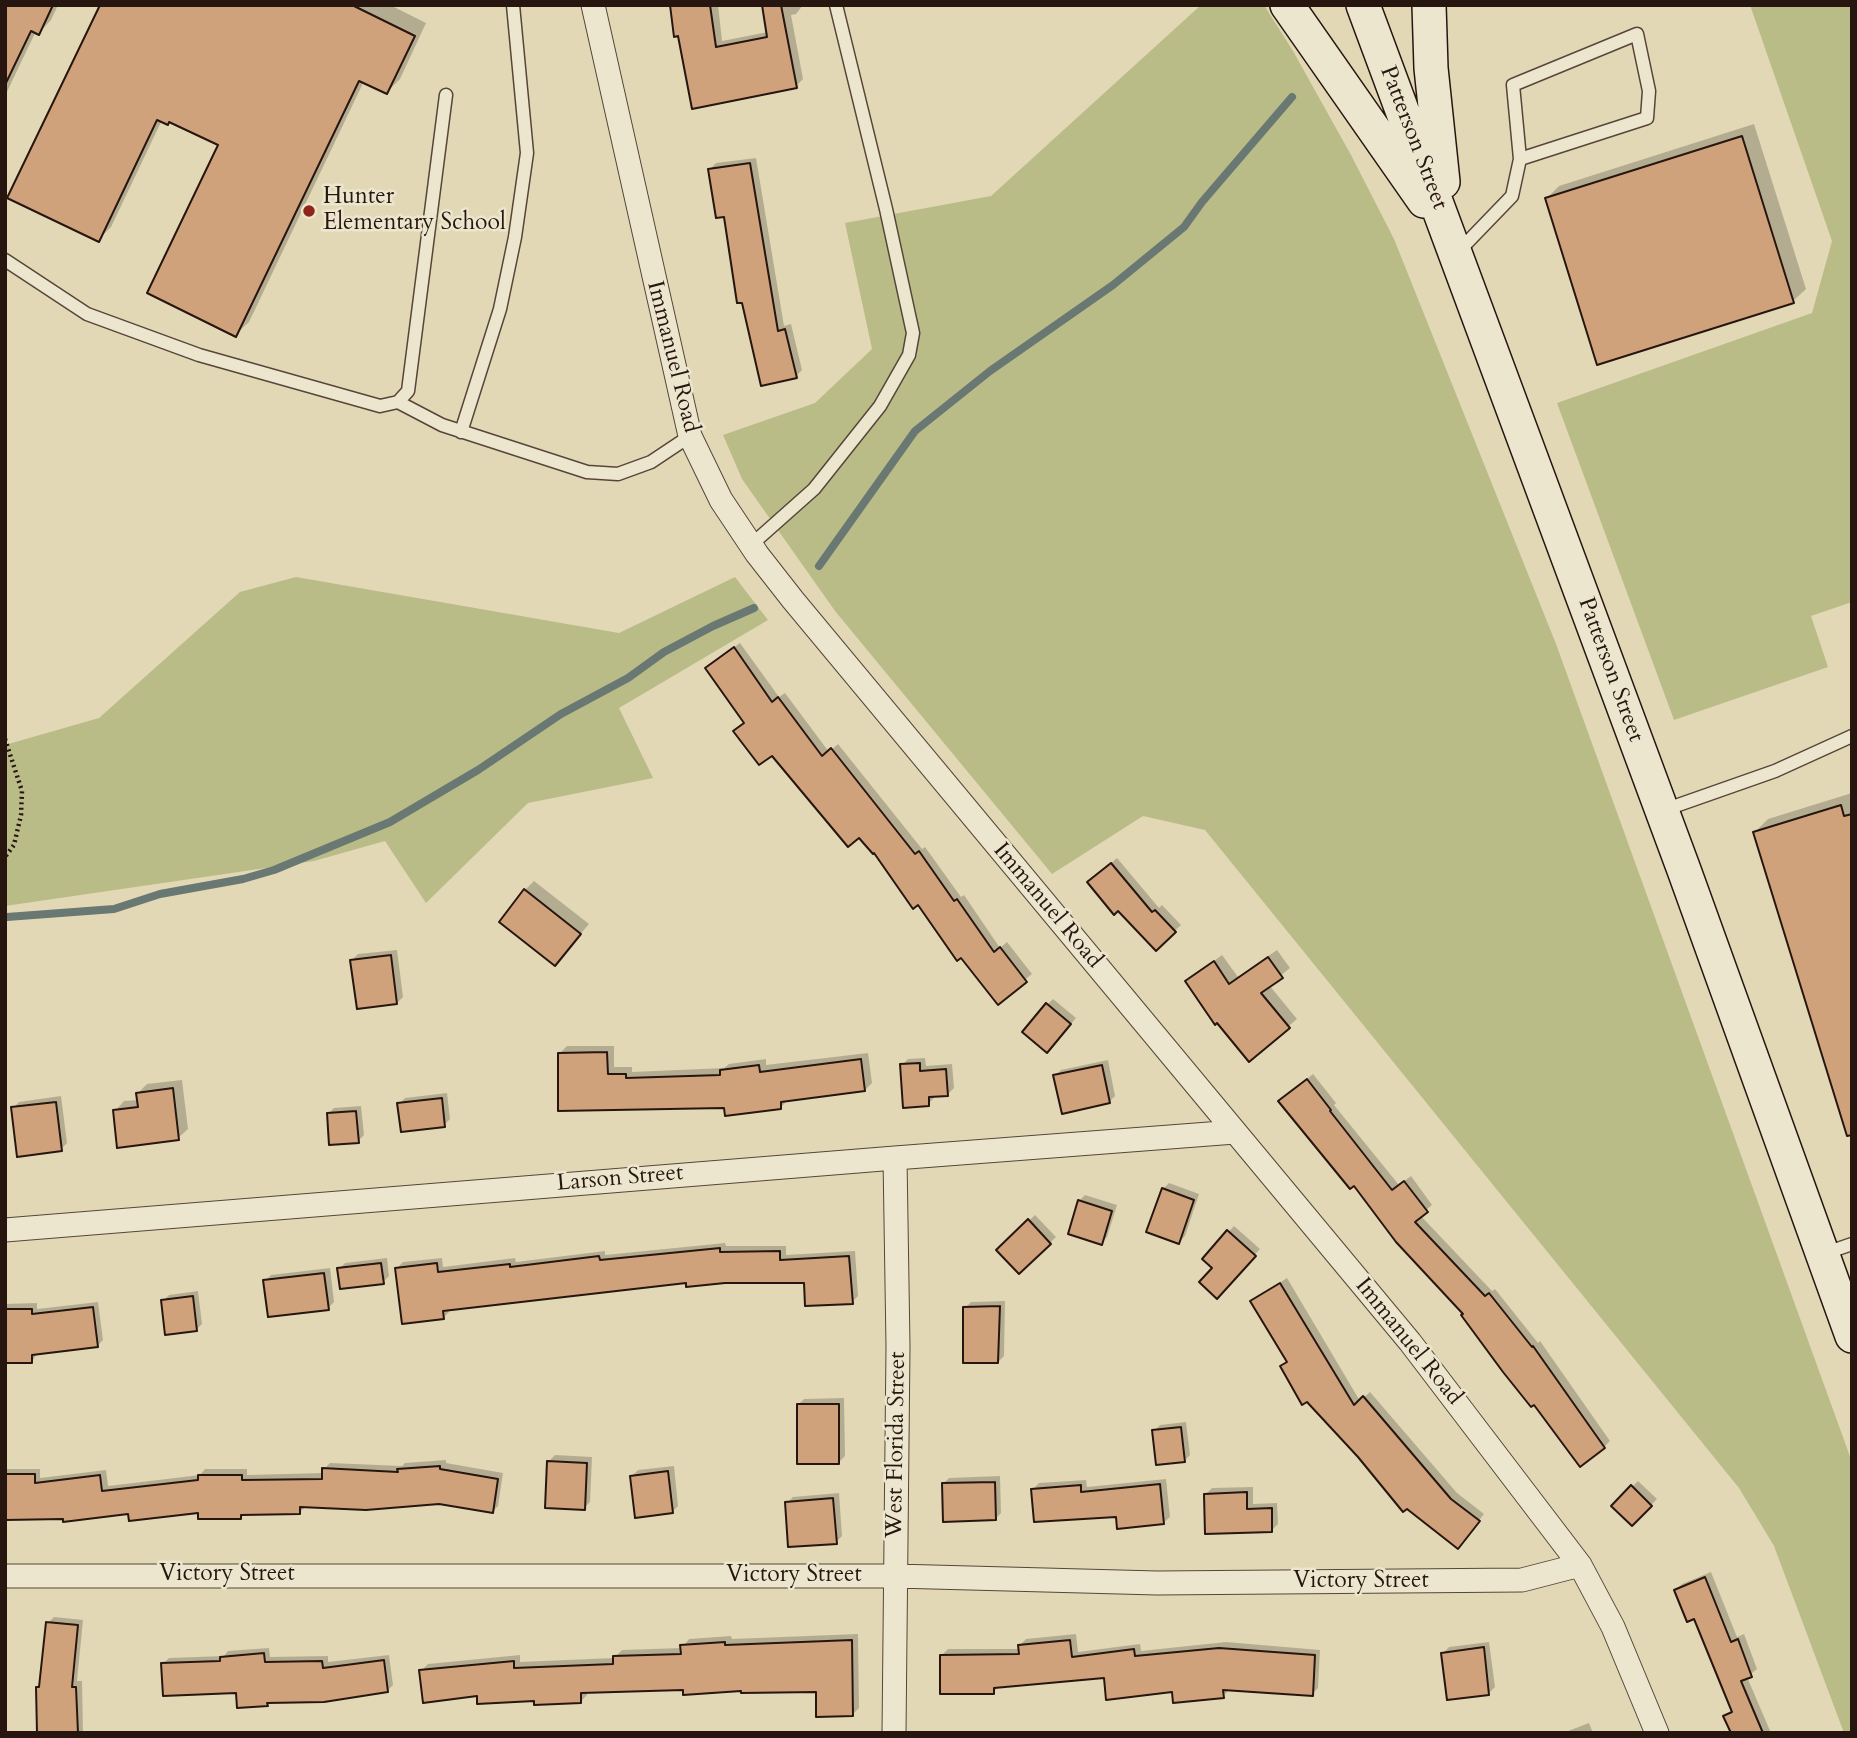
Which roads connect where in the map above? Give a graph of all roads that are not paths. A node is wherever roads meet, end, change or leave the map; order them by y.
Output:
1 (513, 5) edge
2 (593, 5) edge
3 (836, 5) edge
4 (1287, 5) edge
5 (1363, 5) edge
6 (1429, 5) edge
7 (446, 95) dead end
8 (1520, 159) junction
9 (1454, 246) junction
10 (5, 260) edge
11 (398, 402) junction
12 (461, 432) junction
13 (690, 436) junction
14 (751, 545) junction
15 (1852, 736) edge
16 (1662, 811) junction
17 (1235, 1132) junction
18 (895, 1158) junction
19 (5, 1230) edge
20 (1837, 1249) edge
21 (1852, 1336) edge
22 (1580, 1565) junction
23 (5, 1576) edge
24 (895, 1576) junction
25 (894, 1733) edge
26 (1657, 1733) edge

1 - 12 lane
2 - 13 street, Immanuel Road
3 - 14 lane
4 - 9 main road
5 - 9 main road, Patterson Street
6 - 9 main road
7 - 11 lane
8 - 8 lane
8 - 9 lane
9 - 16 main road, Patterson Street
10 - 11 lane
11 - 12 lane
12 - 13 lane
13 - 14 street, Immanuel Road
14 - 17 street, Immanuel Road
15 - 16 lane
16 - 20 main road, Patterson Street
17 - 18 street, Larson Street
17 - 22 street, Immanuel Road
18 - 19 street, Larson Street
18 - 24 street, West Florida Street
20 - 21 main road, Patterson Street
22 - 24 street, Victory Street
22 - 26 street, Immanuel Road
23 - 24 street, Victory Street
24 - 25 street, West Florida Street

